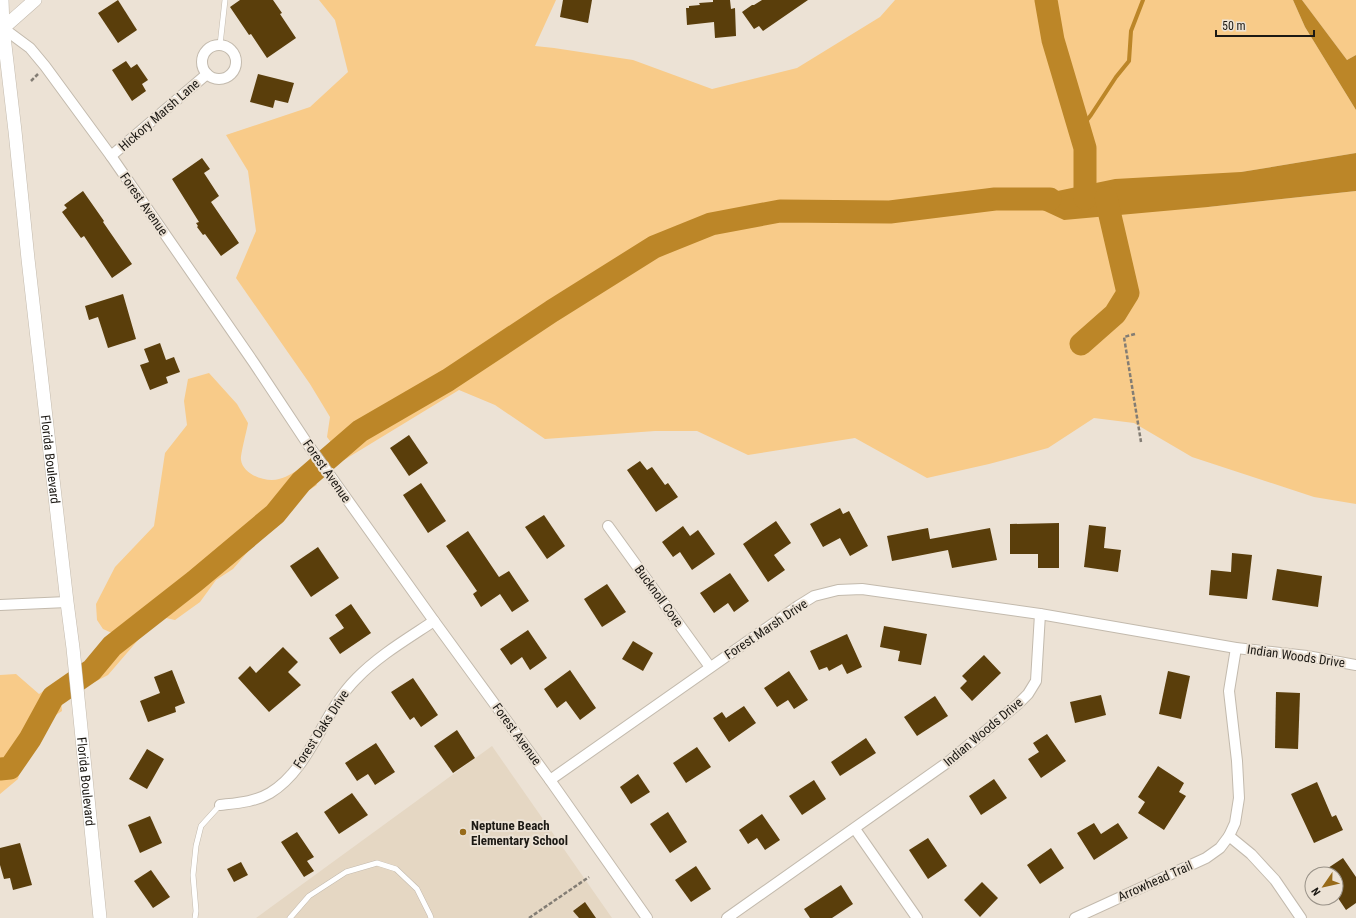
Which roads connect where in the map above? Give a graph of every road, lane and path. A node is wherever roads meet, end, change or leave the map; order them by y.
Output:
1 (2, 0) edge
2 (35, 0) edge
3 (225, 0) edge
4 (2, 30) edge
5 (220, 45) junction
6 (207, 74) junction
7 (111, 156) junction
8 (1135, 334) dead end
9 (1141, 442) dead end
10 (608, 526) dead end
11 (66, 602) junction
12 (0, 605) edge
13 (1040, 614) junction
14 (434, 621) junction
15 (1236, 648) junction
16 (1356, 665) edge
17 (710, 666) junction
18 (550, 780) junction
19 (220, 806) joint
20 (855, 829) junction
21 (1229, 836) junction
22 (589, 877) dead end
23 (100, 918) edge
24 (195, 918) edge
25 (290, 918) edge
26 (431, 918) edge
27 (529, 918) edge
28 (647, 918) edge
29 (727, 918) edge
30 (917, 918) edge
31 (1075, 918) edge
32 (1301, 918) edge

1 - 4 street, Florida Boulevard
2 - 4 street
3 - 5 lane
4 - 7 street, Forest Avenue
4 - 11 street, Florida Boulevard
5 - 6 street, Hickory Marsh Lane
5 - 6 street, Hickory Marsh Lane
6 - 7 street, Hickory Marsh Lane
7 - 14 street, Forest Avenue
8 - 9 path
10 - 17 street, Bucknoll Cove
11 - 12 street
11 - 23 street, Florida Boulevard
13 - 15 street, Indian Woods Drive
13 - 17 street, Forest Marsh Drive
13 - 20 street, Indian Woods Drive
14 - 18 street, Forest Avenue
14 - 19 street, Forest Oaks Drive
15 - 16 street, Indian Woods Drive
15 - 21 street, Indian Woods Drive
17 - 18 street, Forest Marsh Drive
18 - 28 street, Forest Avenue
19 - 24 lane
20 - 29 street, Indian Woods Drive
20 - 30 street
21 - 31 street, Arrowhead Trail
21 - 32 street
22 - 27 path
25 - 26 lane

